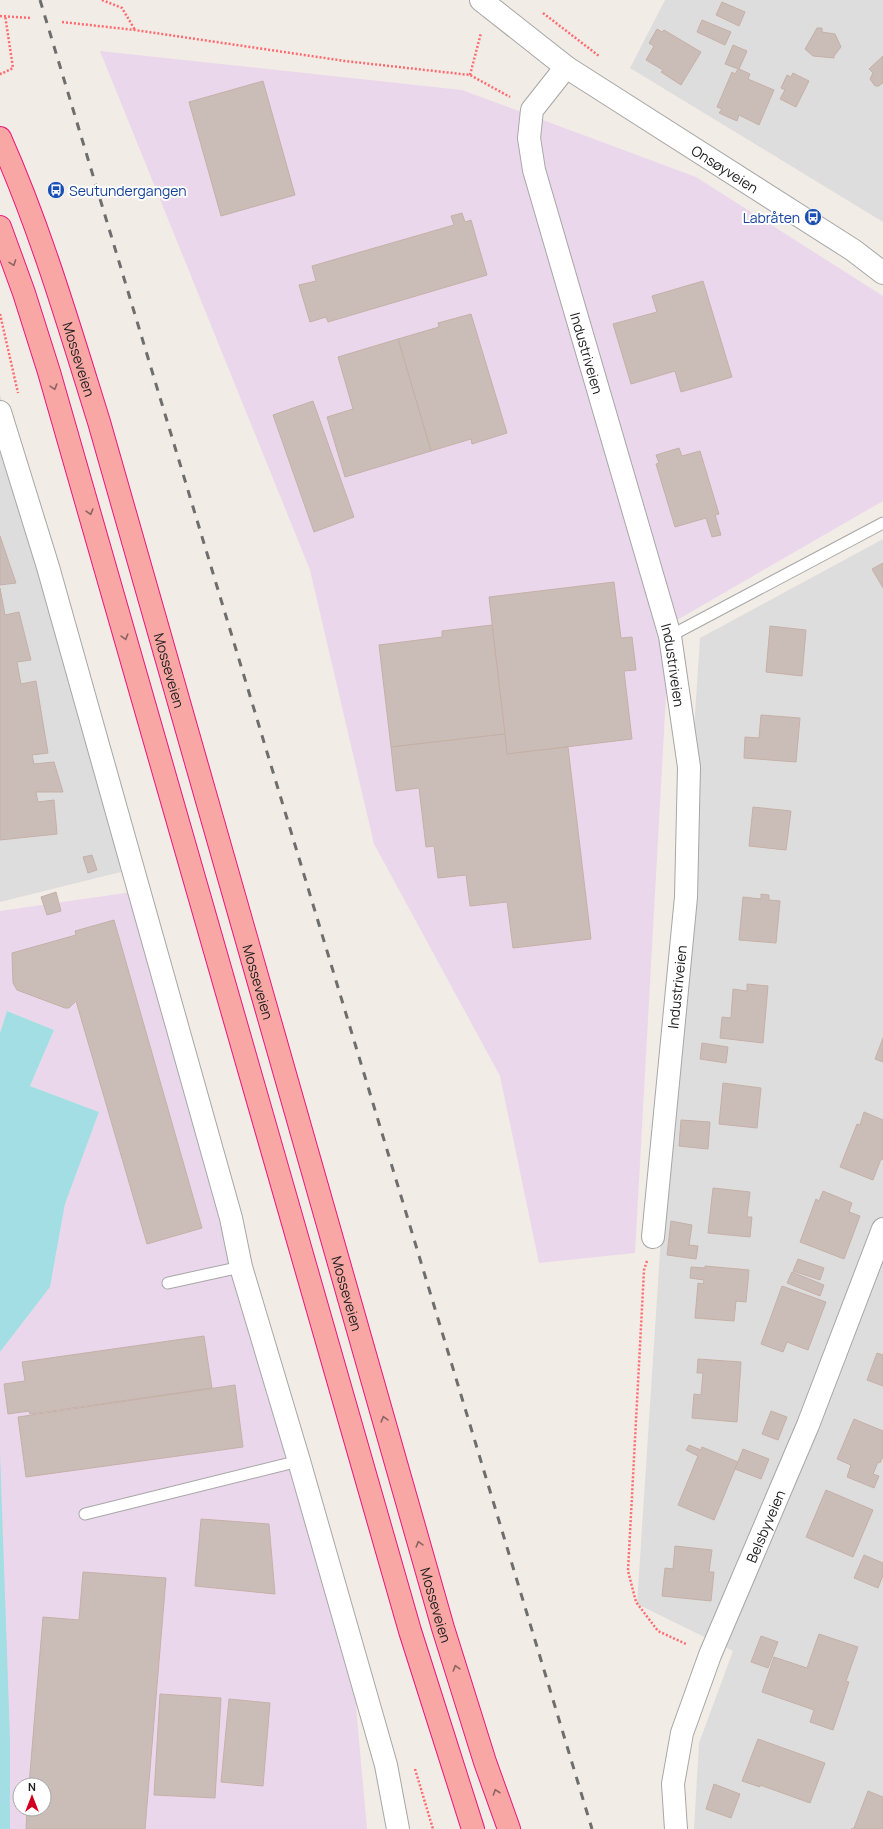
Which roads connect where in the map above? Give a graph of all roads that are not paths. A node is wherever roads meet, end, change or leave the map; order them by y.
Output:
1 (481, 0) edge
2 (566, 67) junction
3 (0, 138) edge
4 (0, 226) edge
5 (883, 274) edge
6 (0, 412) edge
7 (883, 522) edge
8 (670, 636) junction
9 (883, 1229) edge
10 (653, 1237) road end
11 (241, 1267) junction
12 (168, 1283) dead end
13 (299, 1461) junction
14 (86, 1514) dead end
15 (398, 1829) edge
16 (473, 1829) edge
17 (509, 1829) edge
18 (676, 1829) edge

1 - 2 street, Onsøyveien
2 - 5 street, Onsøyveien
2 - 8 street, Industriveien
17 -> 3 highway, Mosseveien
4 -> 16 highway
6 - 11 street
7 - 8 lane
8 - 10 street, Industriveien
9 - 18 street, Belsbyveien
11 - 12 lane
11 - 13 street
13 - 14 lane
13 - 15 street

